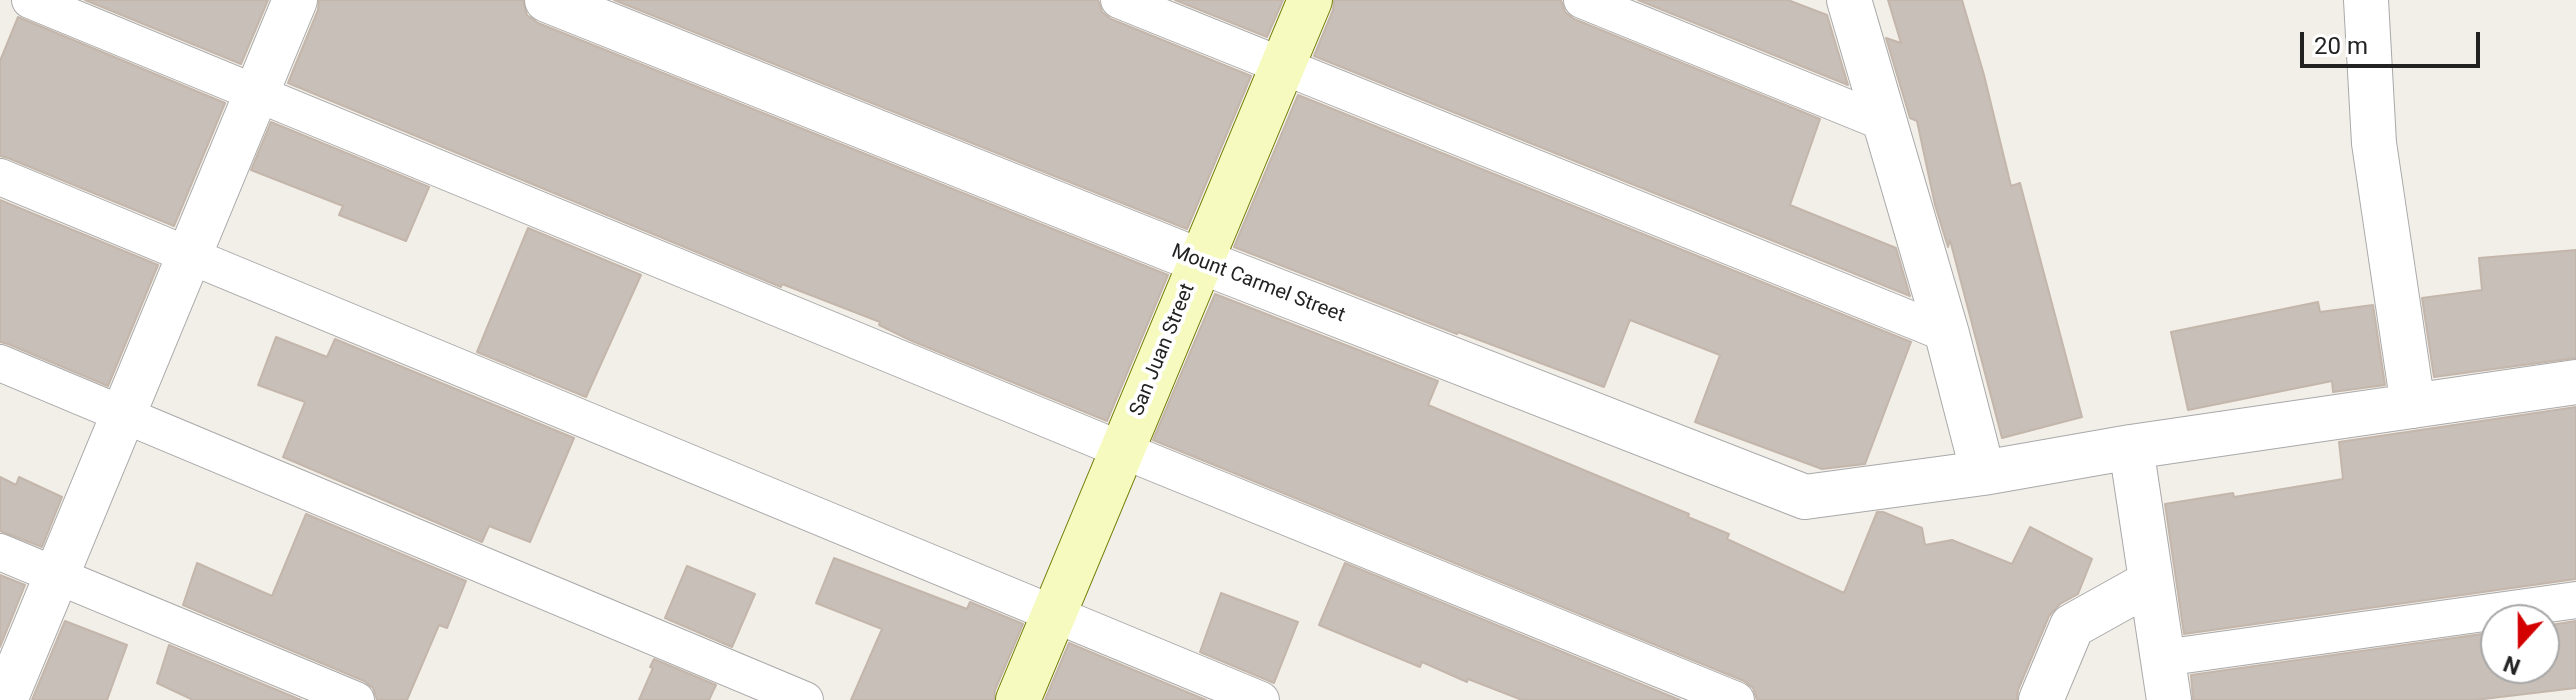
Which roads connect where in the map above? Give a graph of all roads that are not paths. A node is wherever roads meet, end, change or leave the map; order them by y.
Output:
1 (30, 0) edge
2 (295, 0) edge
3 (547, 0) edge
4 (1119, 0) edge
5 (1310, 0) edge
6 (1582, 0) edge
7 (1849, 0) edge
8 (2366, 0) edge
9 (1282, 66) junction
10 (256, 93) junction
11 (1885, 123) junction
12 (0, 177) edge
13 (189, 256) junction
14 (1200, 261) junction
15 (1947, 334) junction
16 (0, 363) edge
17 (2576, 382) edge
18 (2413, 406) junction
19 (123, 414) junction
20 (2131, 447) junction
21 (1122, 450) junction
22 (1983, 473) junction
23 (0, 552) edge
24 (57, 575) junction
25 (2151, 582) junction
26 (2576, 600) edge
27 (1054, 613) junction
28 (2163, 658) junction
29 (5, 700) edge
30 (356, 700) edge
31 (805, 700) edge
32 (1018, 700) edge
33 (1261, 700) edge
34 (1736, 700) edge
35 (2041, 700) edge
36 (2169, 700) edge

1 - 10 lane
2 - 10 street
3 - 14 street, Mount Carmel Street
4 - 9 lane
5 - 9 street, San Juan Street
6 - 11 lane
7 - 11 street
8 - 18 street
9 - 14 street, San Juan Street
9 - 15 lane
10 - 13 street
10 - 21 lane
11 - 15 street
12 - 13 lane
13 - 19 street
13 - 27 lane
14 - 21 street, San Juan Street
14 - 22 street, Mount Carmel Street
15 - 22 street
16 - 19 lane
17 - 18 street, Mount Carmel Street
18 - 20 street, Mount Carmel Street
19 - 24 street
19 - 31 lane
20 - 22 street, Mount Carmel Street
20 - 25 street
21 - 27 street, San Juan Street
21 - 34 lane
23 - 24 lane
24 - 29 street
24 - 30 lane
25 - 28 street
25 - 35 street
26 - 28 lane
27 - 32 street, San Juan Street
27 - 33 lane
28 - 36 street

